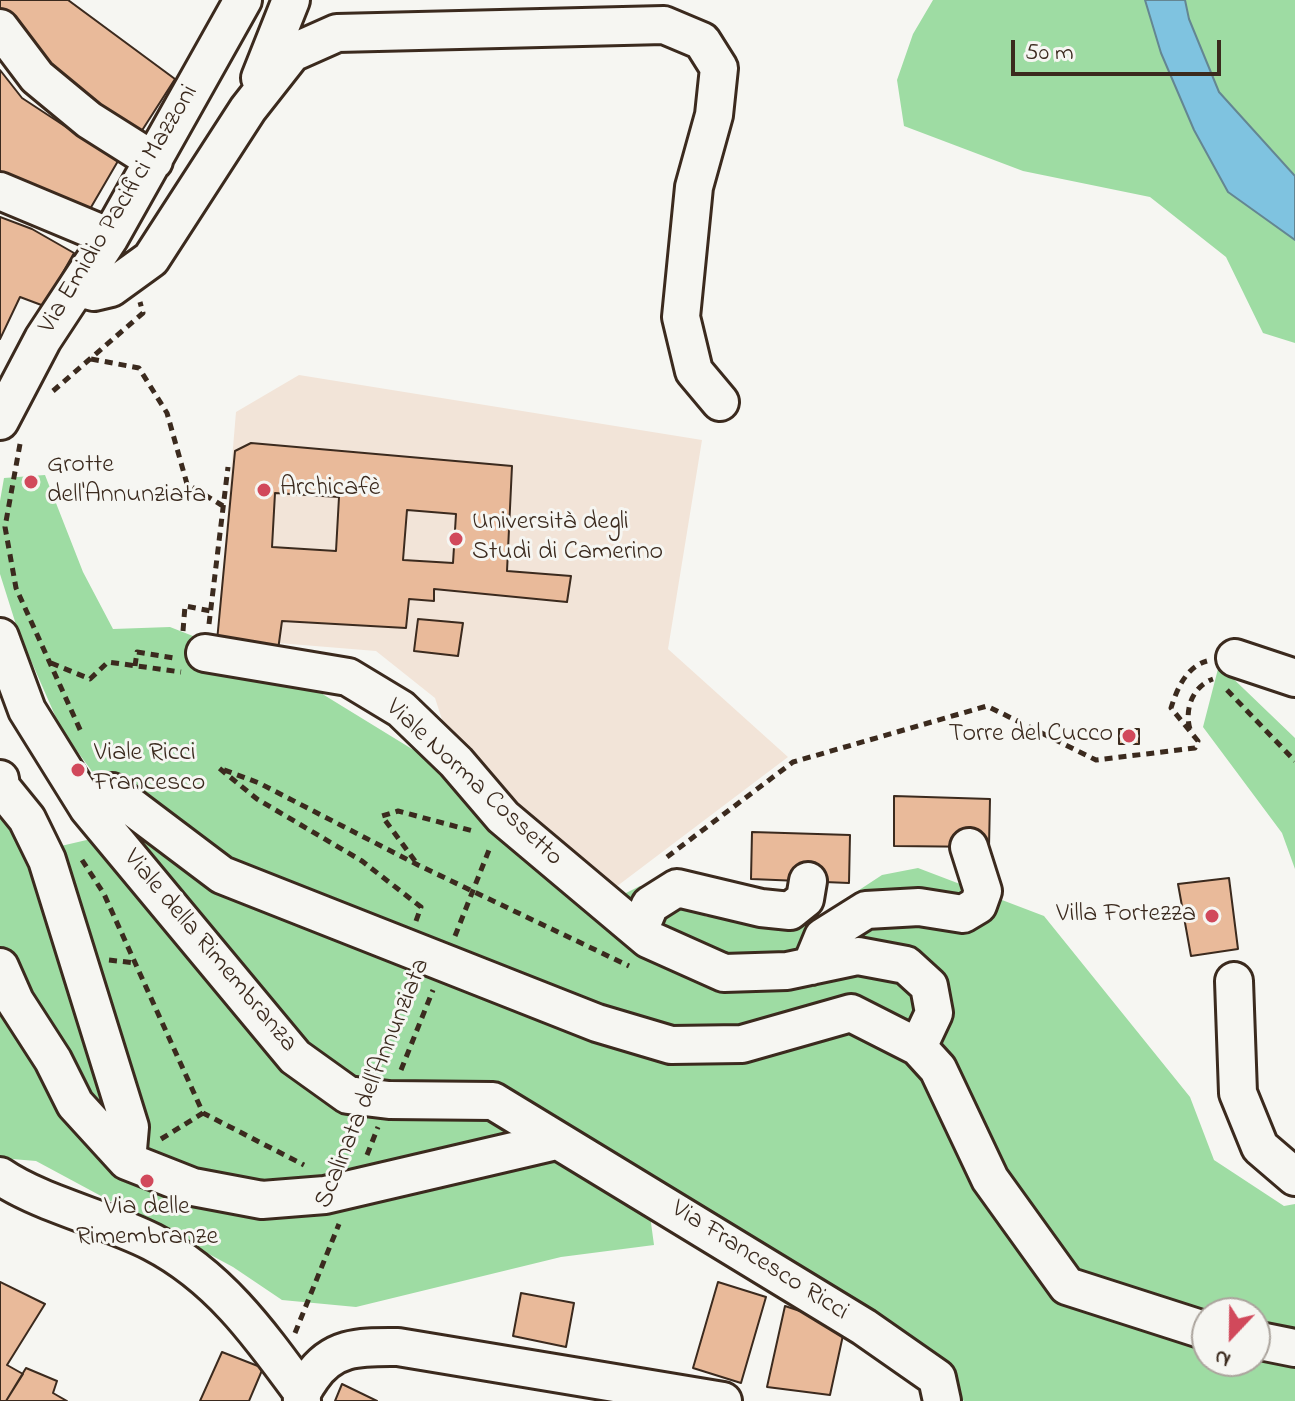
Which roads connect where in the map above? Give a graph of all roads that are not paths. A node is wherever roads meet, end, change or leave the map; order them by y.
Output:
1 (243, 0) edge
2 (291, 0) edge
3 (0, 28) edge
4 (248, 109) junction
5 (154, 161) junction
6 (0, 191) edge
7 (110, 237) junction
8 (79, 288) junction
9 (720, 402) dead end
10 (11, 427) edge
11 (0, 637) edge
12 (186, 657) road end
13 (1235, 658) road end
14 (1292, 673) edge
15 (0, 779) edge
16 (88, 808) junction
17 (969, 847) dead end
18 (808, 881) dead end
19 (639, 931) junction
20 (811, 966) junction
21 (0, 967) edge
22 (1234, 981) dead end
23 (918, 1047) junction
24 (556, 1141) junction
25 (127, 1161) junction
26 (0, 1176) edge
27 (1295, 1177) edge
28 (1191, 1326) edge
29 (1271, 1343) edge
30 (1295, 1348) edge
31 (295, 1386) edge
32 (723, 1401) edge
33 (942, 1401) edge

1 - 5 street, Via Emidio Pacifici Mazzoni
2 - 4 street
3 - 5 street
4 - 8 street
4 - 9 street
5 - 7 street, Via Emidio Pacifici Mazzoni
6 - 7 street
7 - 8 street, Via Emidio Pacifici Mazzoni
8 - 10 street, Via Emidio Pacifici Mazzoni
11 - 16 street
12 - 19 street, Viale Norma Cossetto
13 - 14 street
15 - 25 street
16 - 23 street, Viale della Rimembranza
16 - 24 street, Viale della Rimembranza
17 - 20 street
18 - 19 street
19 - 20 street, Viale Norma Cossetto
20 - 23 street, Viale Norma Cossetto
21 - 25 street
22 - 27 street
23 - 28 street
24 - 25 street
24 - 33 street, Via Francesco Ricci
26 - 31 street
29 - 30 street
31 - 32 street

